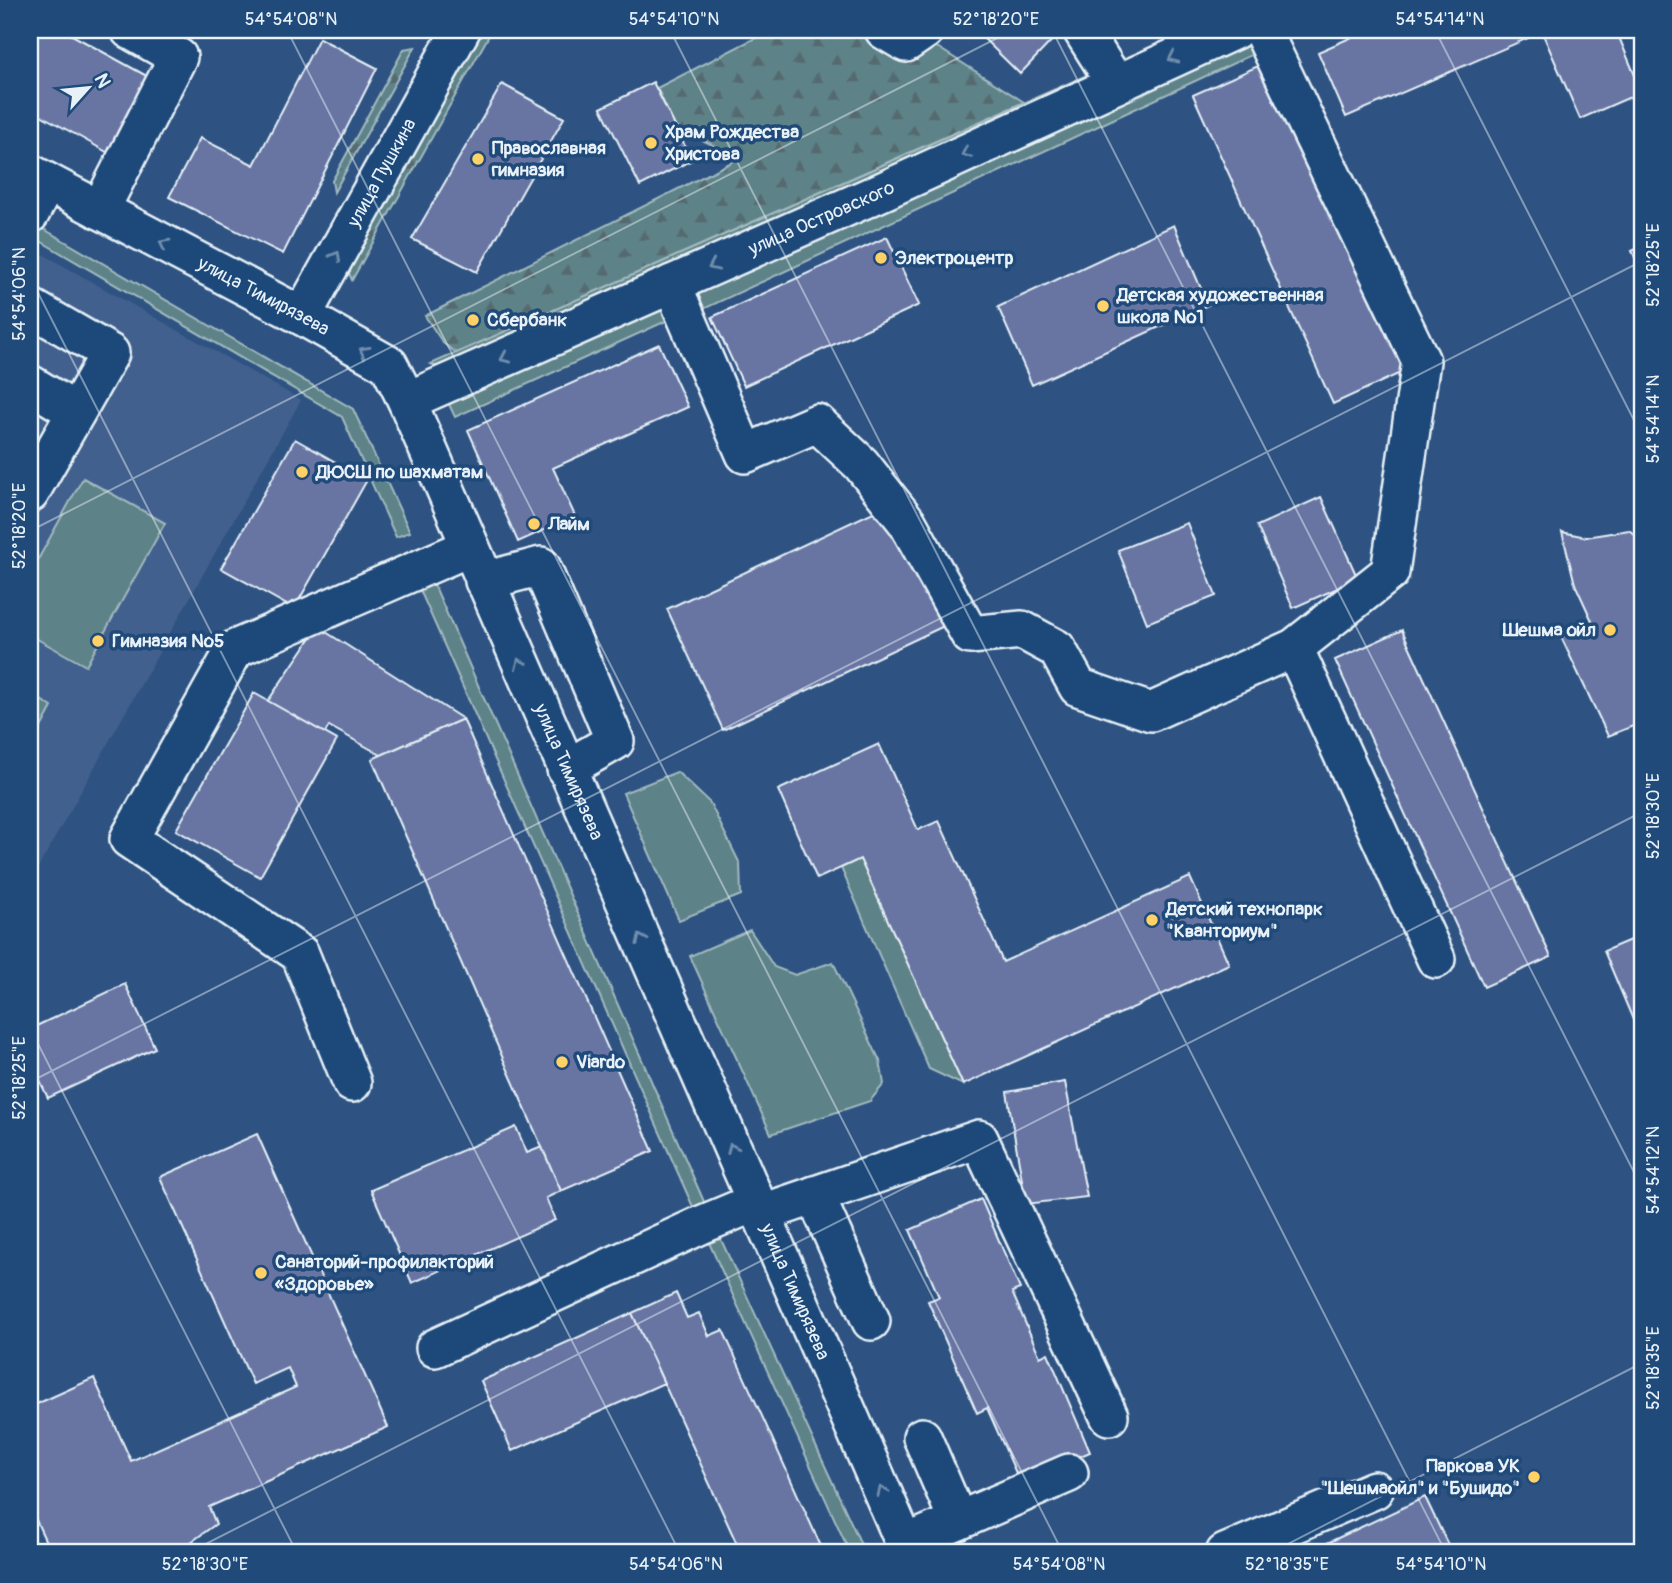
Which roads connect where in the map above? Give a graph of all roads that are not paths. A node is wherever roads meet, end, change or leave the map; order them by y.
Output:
1 (130, 30) edge
2 (461, 30) edge
3 (884, 30) edge
4 (925, 30) edge
5 (1082, 30) edge
6 (1235, 30) edge
7 (1262, 30) edge
8 (1116, 84) junction
9 (39, 178) edge
10 (100, 210) junction
11 (30, 214) edge
12 (672, 284) junction
13 (30, 307) edge
14 (302, 316) junction
15 (30, 384) edge
16 (407, 401) junction
17 (76, 412) junction
18 (30, 493) edge
19 (470, 547) junction
20 (484, 581) junction
21 (1294, 648) junction
22 (566, 769) junction
23 (1436, 959) dead end
24 (352, 1083) dead end
25 (815, 1195) junction
26 (758, 1208) junction
27 (871, 1321) dead end
28 (435, 1348) dead end
29 (1109, 1416) dead end
30 (922, 1437) dead end
31 (1069, 1473) dead end
32 (1374, 1490) dead end
33 (958, 1521) junction
34 (907, 1548) edge
35 (1225, 1553) edge

1 - 10 street
14 -> 2 street, улица Пушкина
3 - 4 street
5 - 8 street
6 -> 8 street, улица Островского
7 - 21 street
8 -> 12 street, улица Островского
9 - 10 street, улица Тимирязева
9 - 11 street
14 -> 10 street, улица Тимирязева
12 -> 16 street, улица Островского
12 - 21 street
13 - 17 street
16 -> 14 street, улица Тимирязева
15 - 17 street
16 - 19 street, улица Тимирязева
17 - 18 street
19 - 20 street, улица Тимирязева
19 - 24 street
22 -> 20 street, улица Тимирязева
20 - 22 street
21 - 23 street
26 -> 22 street, улица Тимирязева
25 - 26 street
25 - 27 street
25 - 29 street
26 - 28 street
34 -> 26 street, улица Тимирязева
30 - 33 street
31 - 33 street
32 - 35 street
33 - 34 street

